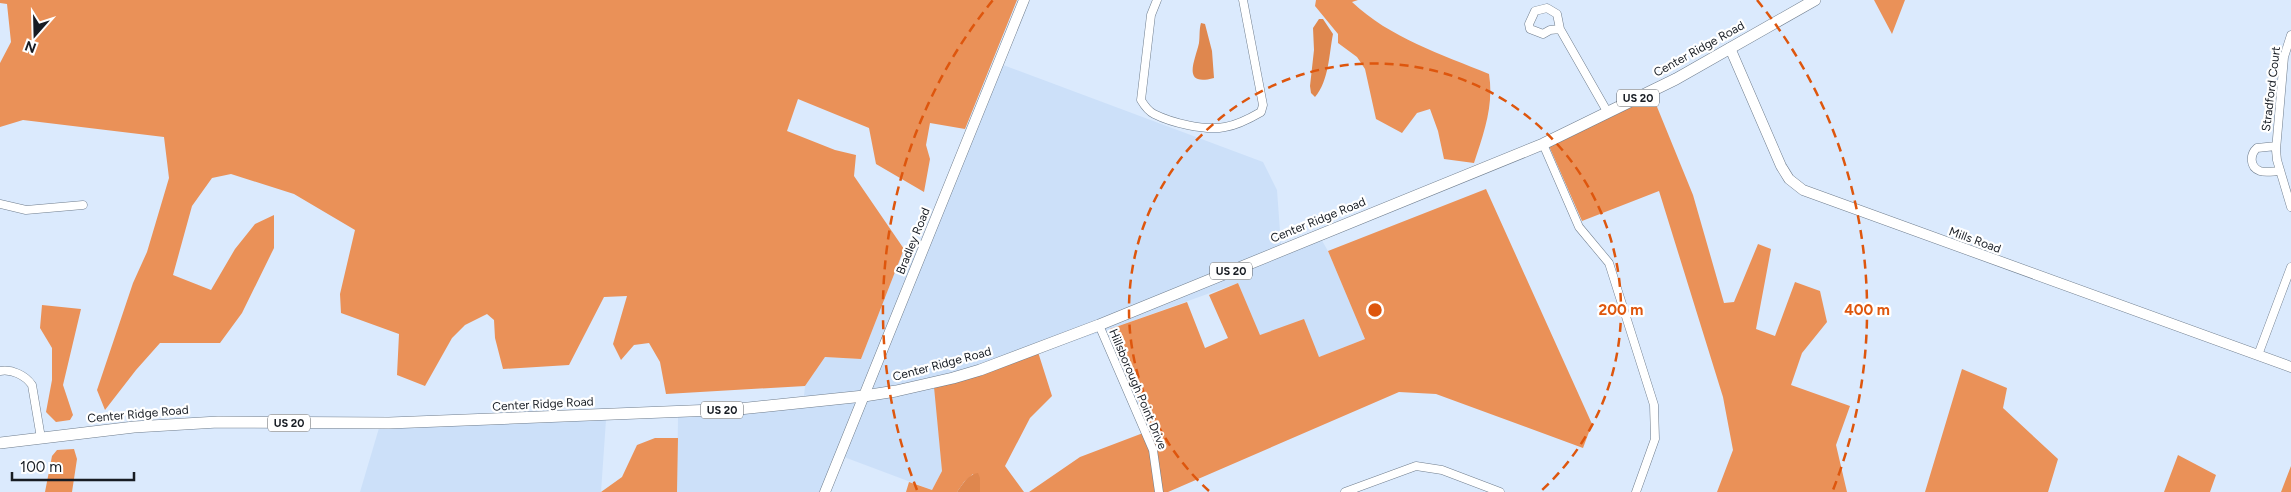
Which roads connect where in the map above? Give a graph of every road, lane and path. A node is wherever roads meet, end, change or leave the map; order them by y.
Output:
1 (1024, 0) edge
2 (1157, 0) edge
3 (1243, 0) edge
4 (1815, 0) edge
5 (1560, 29) dead end
6 (2291, 35) edge
7 (1730, 48) junction
8 (1608, 113) junction
9 (1543, 144) junction
10 (2276, 146) junction
11 (2280, 171) junction
12 (0, 204) edge
13 (83, 205) dead end
14 (2291, 207) edge
15 (2291, 267) edge
16 (1098, 325) junction
17 (2258, 355) junction
18 (2291, 366) edge
19 (0, 371) edge
20 (864, 396) junction
21 (41, 438) junction
22 (0, 443) edge
23 (826, 492) edge
24 (1160, 492) edge
25 (1345, 492) edge
26 (1500, 492) edge
27 (1636, 492) edge

1 - 20 street, Bradley Road
2 - 3 street
4 - 7 main road, Center Ridge Road / US 20
5 - 8 street
6 - 10 street, Stradford Court
7 - 8 main road, Center Ridge Road / US 20
7 - 17 street, Mills Road
8 - 9 main road, Center Ridge Road / US 20
9 - 16 main road, Center Ridge Road / US 20
9 - 27 street
10 - 11 street, Stradford Court
10 - 11 street, Stradford Court
11 - 14 street, Stradford Court
12 - 13 street
15 - 17 street
16 - 20 main road, Center Ridge Road / US 20
16 - 24 street, Hillsborough Point Drive
17 - 18 street, Mills Road
19 - 21 street
20 - 21 main road, Center Ridge Road / US 20
20 - 23 street, Bradley Road
21 - 22 main road, Center Ridge Road / US 20
25 - 26 street

